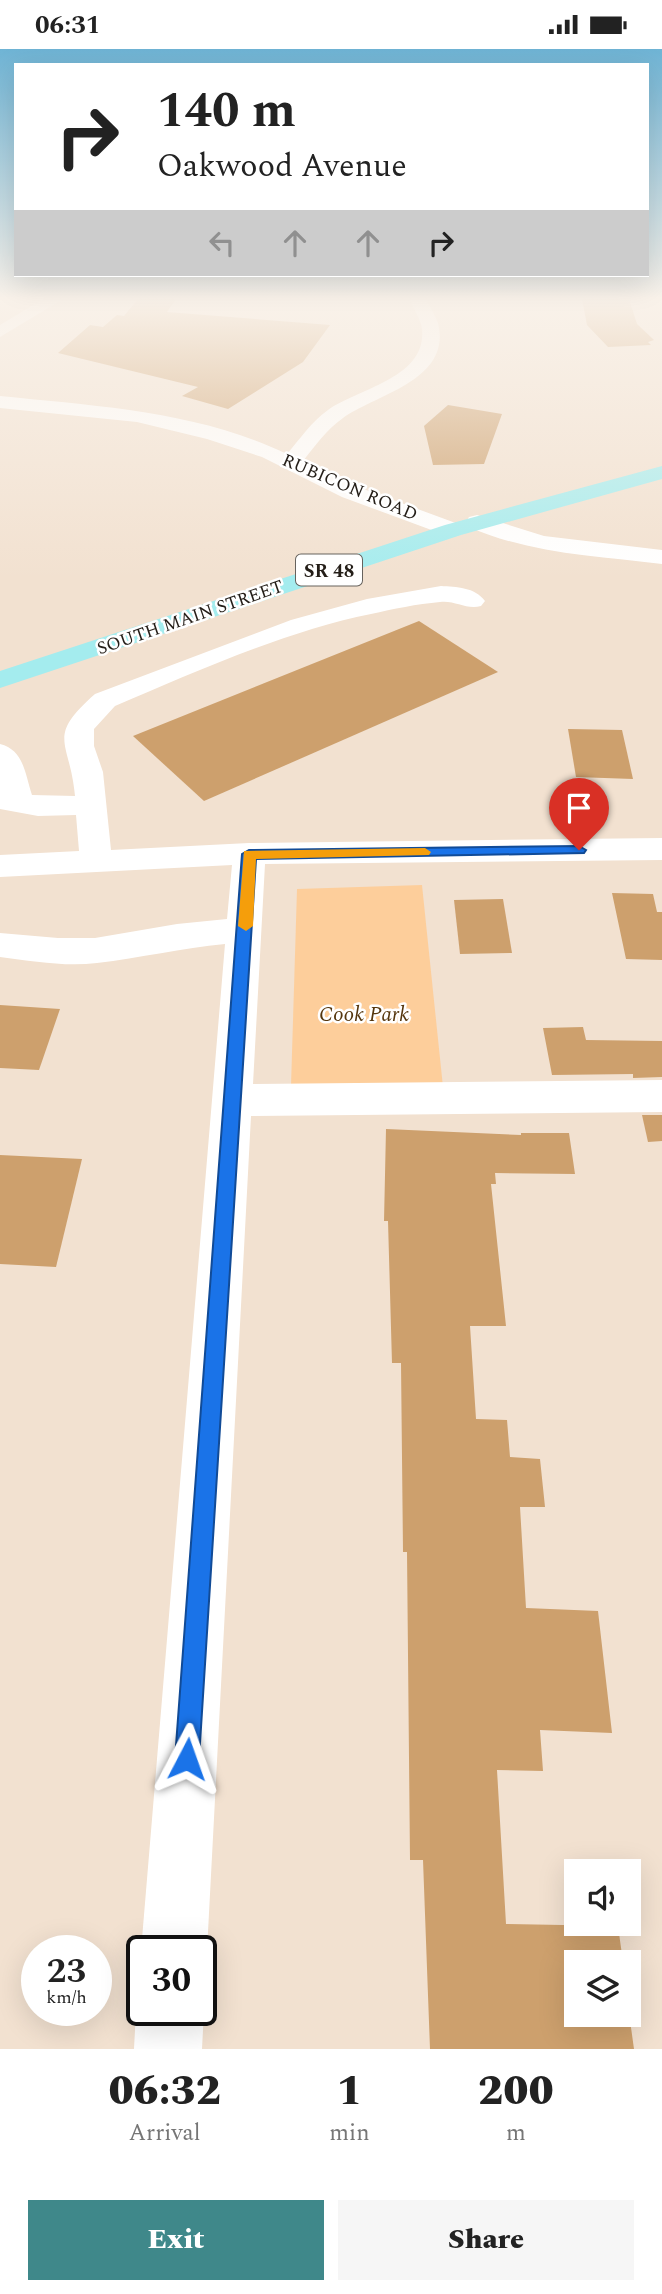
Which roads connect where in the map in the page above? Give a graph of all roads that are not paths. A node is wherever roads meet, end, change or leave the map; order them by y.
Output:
1 (375, 392) edge
2 (0, 402) edge
3 (291, 462) junction
4 (662, 472) edge
5 (477, 522) junction
6 (453, 530) junction
7 (662, 557) edge
8 (472, 601) dead end
9 (0, 680) edge
10 (0, 753) edge
11 (9, 800) edge
12 (91, 804) junction
13 (662, 849) edge
14 (249, 854) junction
15 (96, 860) junction
16 (0, 866) edge
17 (246, 930) junction
18 (0, 945) edge
19 (662, 1096) edge
20 (231, 1100) junction
21 (175, 1935) edge
22 (169, 2026) edge
23 (168, 2049) edge

1 - 3 street
2 - 3 street, RUBICON ROAD
3 - 6 street, RUBICON ROAD
4 - 5 main road, SOUTH MAIN STREET / SR 48
5 - 6 main road, SOUTH MAIN STREET / SR 48
5 - 7 street
6 - 9 main road, SOUTH MAIN STREET / SR 48
8 - 12 street
10 - 11 street
11 - 12 street
12 - 15 street
13 - 14 street
14 - 15 street
14 - 17 street
15 - 16 street
17 - 18 street
17 - 20 street
19 - 20 street
20 - 21 street
22 - 23 street

